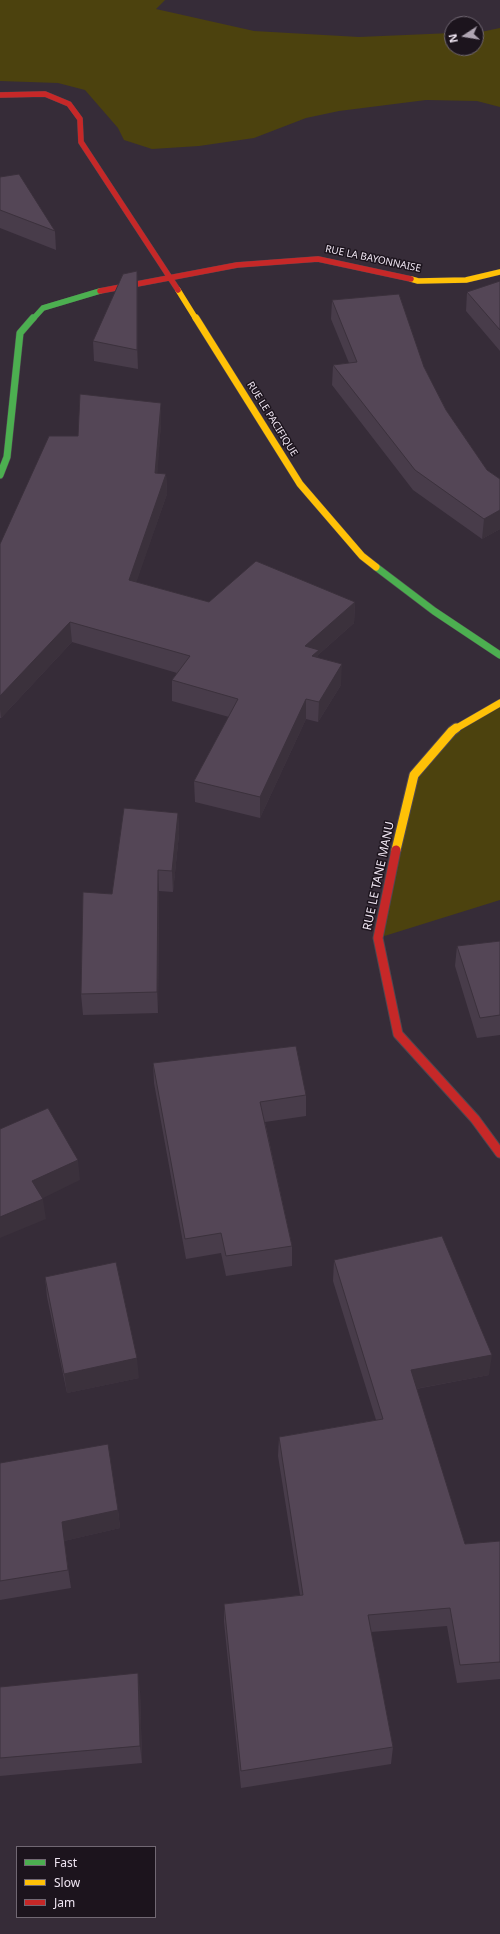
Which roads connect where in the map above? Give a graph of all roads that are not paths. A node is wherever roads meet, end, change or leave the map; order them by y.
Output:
1 (0, 95) edge
2 (500, 272) edge
3 (171, 279) junction
4 (0, 475) edge
5 (500, 655) edge
6 (500, 703) edge
7 (500, 1153) edge

1 - 3 street, RUE LE PACIFIQUE
2 - 3 street, RUE LA BAYONNAISE
3 - 4 street, RUE LA BAYONNAISE
3 - 5 street, RUE LE PACIFIQUE
6 - 7 street, RUE LE TANE MANU

